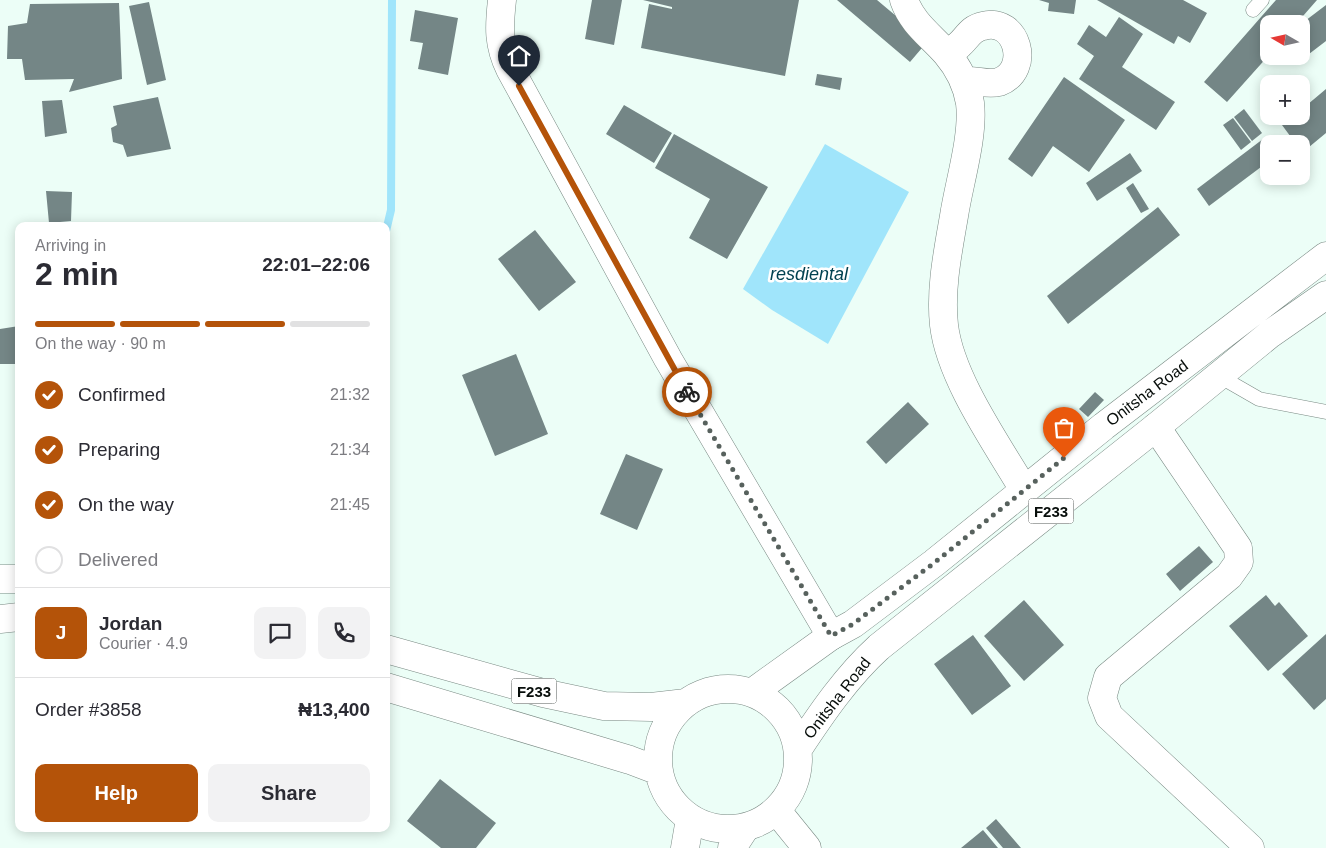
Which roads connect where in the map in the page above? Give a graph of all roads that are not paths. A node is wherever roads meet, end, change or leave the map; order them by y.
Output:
1 (502, 0) edge
2 (904, 0) edge
3 (947, 53) junction
4 (965, 81) junction
5 (1326, 256) edge
6 (1326, 296) edge
7 (1219, 376) junction
8 (1326, 412) edge
9 (1156, 427) junction
10 (1024, 490) junction
11 (0, 579) edge
12 (15, 579) edge
13 (15, 617) edge
14 (0, 619) edge
15 (831, 636) junction
16 (390, 650) edge
17 (390, 687) edge
18 (753, 692) junction
19 (686, 703) junction
20 (798, 750) junction
21 (659, 771) junction
22 (777, 811) junction
23 (690, 819) junction
24 (738, 838) edge
25 (685, 848) edge
26 (807, 848) edge
27 (1250, 848) edge

1 - 15 main road
2 - 3 main road
3 - 4 main road
3 - 4 main road
4 - 10 main road
5 - 10 main road, Onitsha Road / F233
6 - 7 main road, Onitsha Road / F233
7 - 8 lane
7 - 9 main road, Onitsha Road / F233
9 - 20 main road, Onitsha Road / F233
9 - 27 main road
10 - 15 main road, Onitsha Road / F233
11 - 12 main road
13 - 14 main road
15 - 18 main road, Onitsha Road / F233
16 - 19 main road, F233
17 - 21 main road, F233
18 - 19 main road, F233
18 - 20 main road, F233
19 - 21 main road, F233
20 - 22 main road, F233
21 - 23 main road, F233
22 - 24 main road, F233
22 - 26 main road
23 - 24 main road, F233
23 - 25 main road

